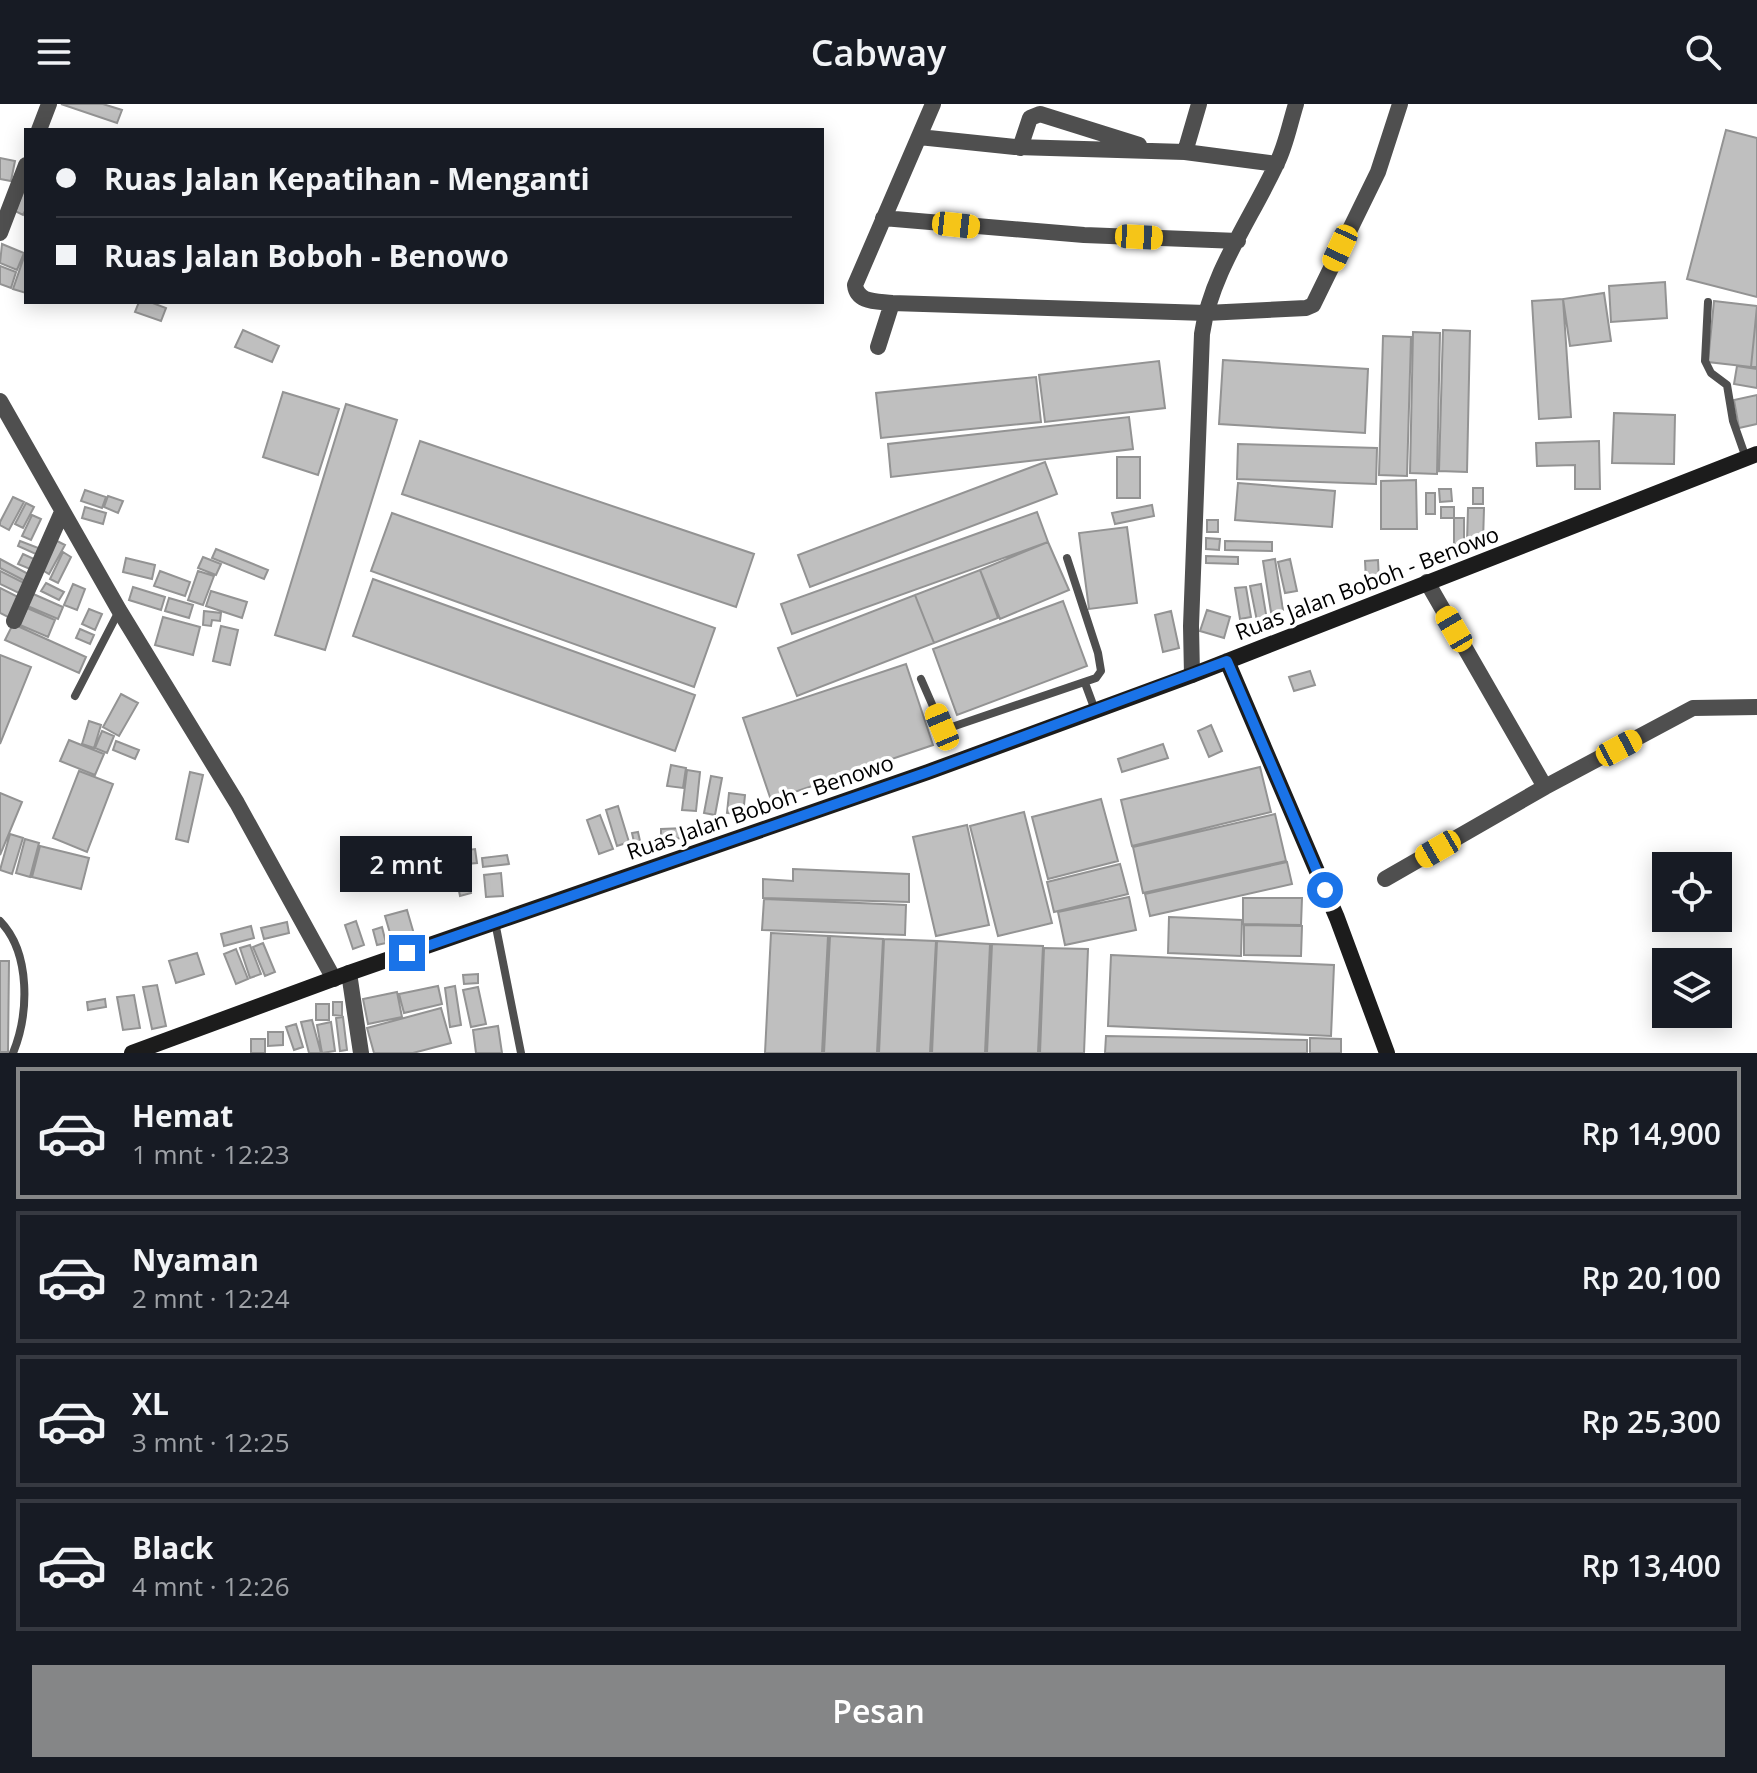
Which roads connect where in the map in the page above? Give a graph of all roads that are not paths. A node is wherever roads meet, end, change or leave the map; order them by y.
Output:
1 (49, 104) edge
2 (933, 104) edge
3 (1199, 104) edge
4 (1296, 104) edge
5 (1400, 104) edge
6 (40, 128) edge
7 (919, 137) junction
8 (1020, 148) junction
9 (1155, 151) junction
10 (1185, 152) junction
11 (1277, 164) junction
12 (24, 170) edge
13 (883, 218) junction
14 (0, 233) edge
15 (1238, 241) junction
16 (1708, 302) dead end
17 (892, 303) junction
18 (1206, 313) junction
19 (878, 347) dead end
20 (0, 401) edge
21 (1752, 456) edge
22 (62, 512) junction
23 (1067, 558) dead end
24 (1427, 582) junction
25 (119, 610) junction
26 (14, 621) dead end
27 (1227, 661) junction
28 (1192, 675) junction
29 (921, 679) dead end
30 (1085, 683) junction
31 (75, 696) dead end
32 (1757, 707) edge
33 (1095, 710) junction
34 (1545, 787) junction
35 (1385, 879) dead end
36 (0, 921) edge
37 (495, 922) junction
38 (342, 976) junction
39 (13, 1053) edge
40 (132, 1053) edge
41 (361, 1053) edge
42 (521, 1053) edge
43 (1387, 1053) edge

1 - 6 street
2 - 7 street
3 - 10 street
4 - 11 street
5 - 18 street
7 - 8 street
7 - 13 street
8 - 9 street
8 - 9 street
9 - 10 street
10 - 11 street
11 - 15 street
12 - 14 street
13 - 15 street
13 - 17 street
15 - 18 street
16 - 21 lane
17 - 18 street
17 - 19 street
18 - 28 street
20 - 22 street
21 - 24 main road, Ruas Jalan Boboh - Benowo
22 - 25 street
22 - 26 street
23 - 30 lane
24 - 27 main road, Ruas Jalan Boboh - Benowo
24 - 34 street
25 - 31 lane
25 - 38 street
27 - 28 main road, Ruas Jalan Boboh - Benowo
27 - 43 main road
28 - 33 main road, Ruas Jalan Boboh - Benowo
29 - 30 lane
30 - 33 lane
32 - 34 street
33 - 37 main road, Ruas Jalan Boboh - Benowo
34 - 35 street
36 - 39 lane
37 - 38 main road, Ruas Jalan Boboh - Benowo
37 - 42 lane
38 - 40 main road, Ruas Jalan Boboh - Benowo
38 - 41 street

